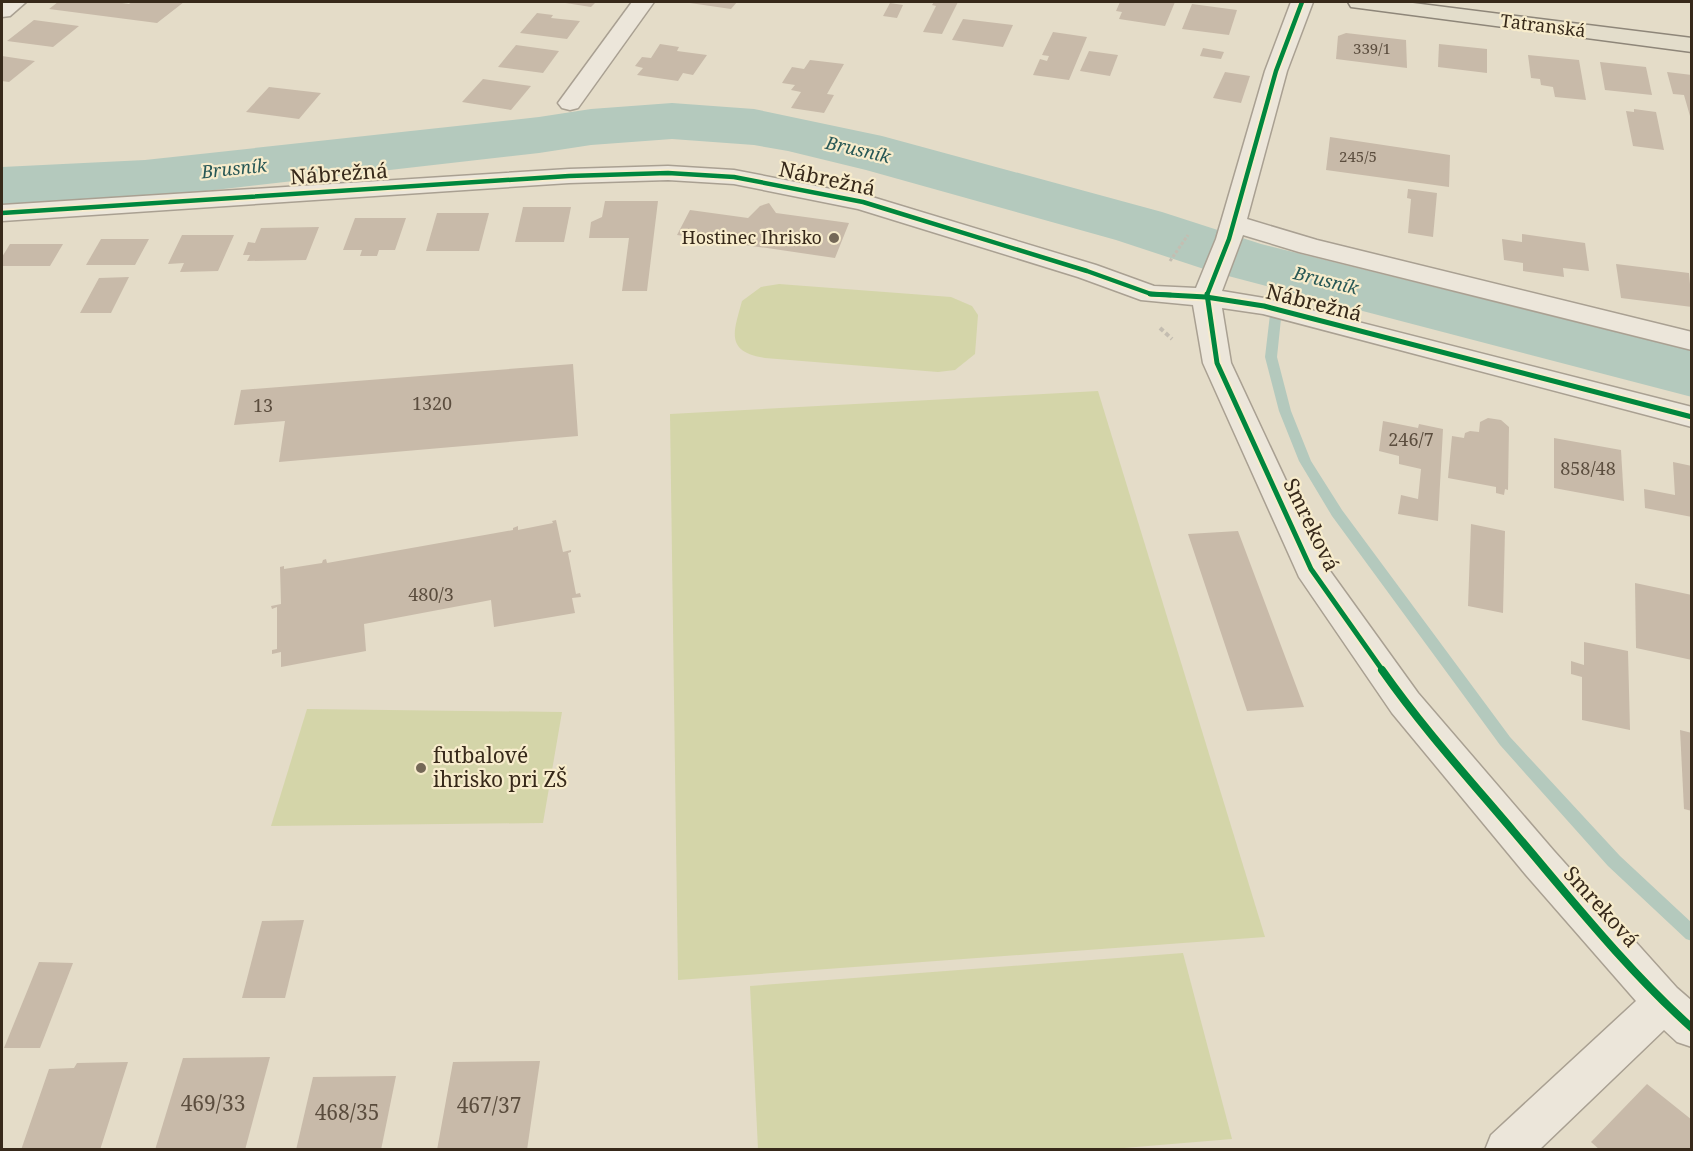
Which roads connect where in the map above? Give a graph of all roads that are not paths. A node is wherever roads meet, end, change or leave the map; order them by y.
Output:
1 (15, 2) edge
2 (643, 2) edge
3 (1302, 2) edge
4 (1359, 2) edge
5 (2, 11) edge
6 (1692, 45) edge
7 (570, 103) dead end
8 (2, 213) edge
9 (1231, 231) junction
10 (1211, 284) junction
11 (1692, 341) edge
12 (1692, 417) edge
13 (1677, 1014) edge
14 (1508, 1149) edge

1 - 5 street
2 - 7 street
3 - 9 street
4 - 6 main road, Tatranská
8 - 10 street, Nábrežná
9 - 10 street
9 - 11 street
10 - 12 street, Nábrežná
10 - 13 street, Smreková
13 - 14 street

